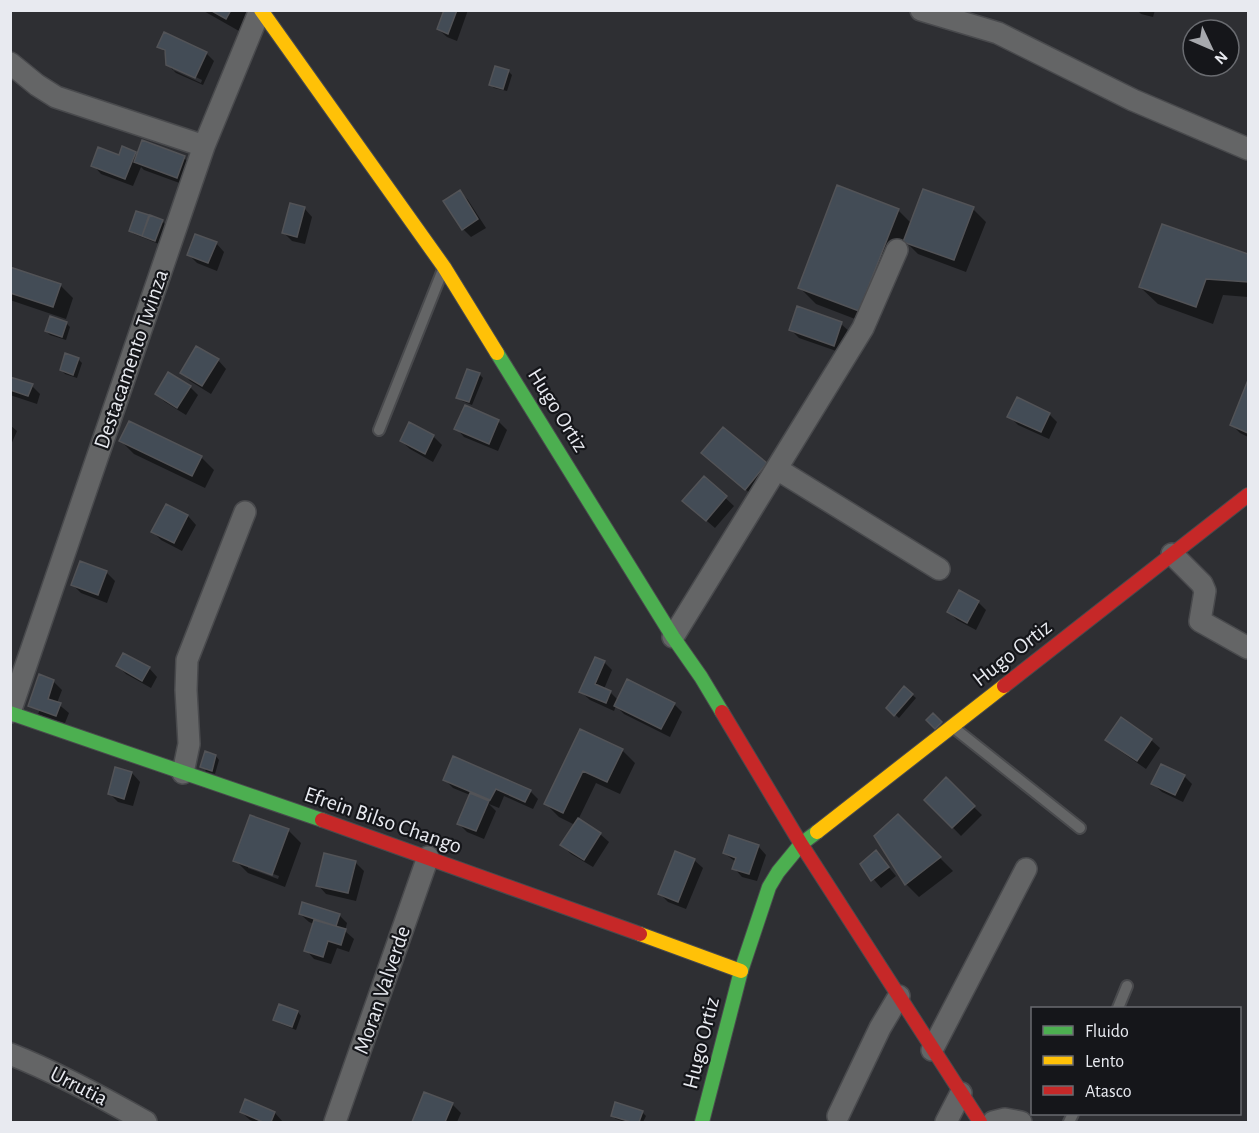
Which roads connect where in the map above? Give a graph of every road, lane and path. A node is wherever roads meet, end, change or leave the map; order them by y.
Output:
1 (261, 10) edge
2 (921, 10) edge
3 (10, 63) edge
4 (204, 146) junction
5 (1248, 149) edge
6 (897, 250) dead end
7 (444, 267) junction
8 (380, 430) dead end
9 (777, 469) junction
10 (1248, 495) edge
11 (245, 512) dead end
12 (1172, 554) junction
13 (939, 569) dead end
14 (673, 637) junction
15 (1248, 648) edge
16 (10, 712) edge
17 (952, 726) junction
18 (183, 773) junction
19 (1080, 828) dead end
20 (801, 844) junction
21 (428, 857) junction
22 (1026, 869) dead end
23 (741, 971) junction
24 (1127, 986) dead end
25 (899, 996) junction
26 (1118, 1007) edge
27 (933, 1050) junction
28 (10, 1054) edge
29 (961, 1093) junction
30 (838, 1116) dead end
31 (146, 1122) edge
32 (335, 1122) edge
33 (702, 1122) edge
34 (946, 1122) edge
35 (980, 1122) edge
36 (993, 1122) edge
37 (1021, 1122) edge

1 - 4 street, Destacamento Twinza
1 - 7 street, Hugo Ortiz
2 - 5 street
3 - 4 street
4 - 16 street, Destacamento Twinza
6 - 9 street
7 - 8 lane
7 - 14 street, Hugo Ortiz
9 - 13 street
9 - 14 street
10 - 12 street, Hugo Ortiz
11 - 18 street
12 - 15 street
12 - 17 street, Hugo Ortiz
14 - 20 street, Hugo Ortiz
16 - 18 street, Efrein Bilso Chango
17 - 19 lane
17 - 20 street, Hugo Ortiz
18 - 21 street, Efrein Bilso Chango
20 - 23 street, Hugo Ortiz
20 - 25 street
21 - 23 street, Efrein Bilso Chango
21 - 32 street, Moran Valverde
22 - 27 street
23 - 33 street, Hugo Ortiz
24 - 26 lane
25 - 27 street
25 - 30 street
27 - 29 street
28 - 31 street, Urrutia
29 - 34 street
29 - 35 street
36 - 37 street

